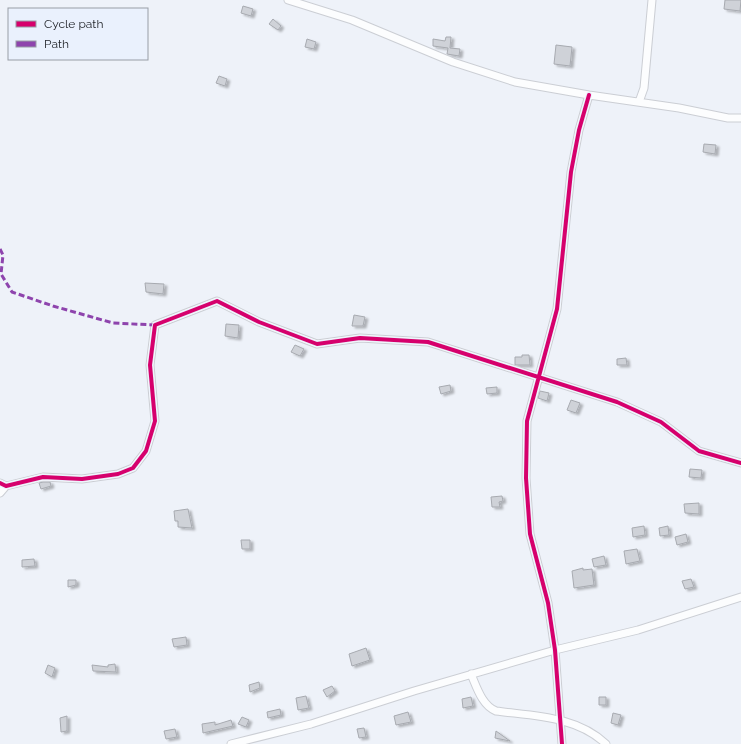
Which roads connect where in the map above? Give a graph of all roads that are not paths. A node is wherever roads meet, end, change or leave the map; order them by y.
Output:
1 (288, 0) edge
2 (652, 0) edge
3 (589, 95) junction
4 (639, 102) junction
5 (741, 118) edge
6 (539, 378) junction
7 (741, 463) edge
8 (3, 484) edge
9 (0, 493) edge
10 (741, 597) edge
11 (555, 650) junction
12 (471, 674) junction
13 (561, 721) junction
14 (231, 744) edge
15 (562, 744) edge
16 (606, 744) edge

1 - 3 street
2 - 4 street
3 - 4 street
3 - 6 street
4 - 5 street
6 - 7 street
6 - 8 street
6 - 11 street
8 - 9 street
10 - 11 street
11 - 12 street
11 - 13 street
12 - 13 street
12 - 14 street
13 - 15 street
13 - 16 street

